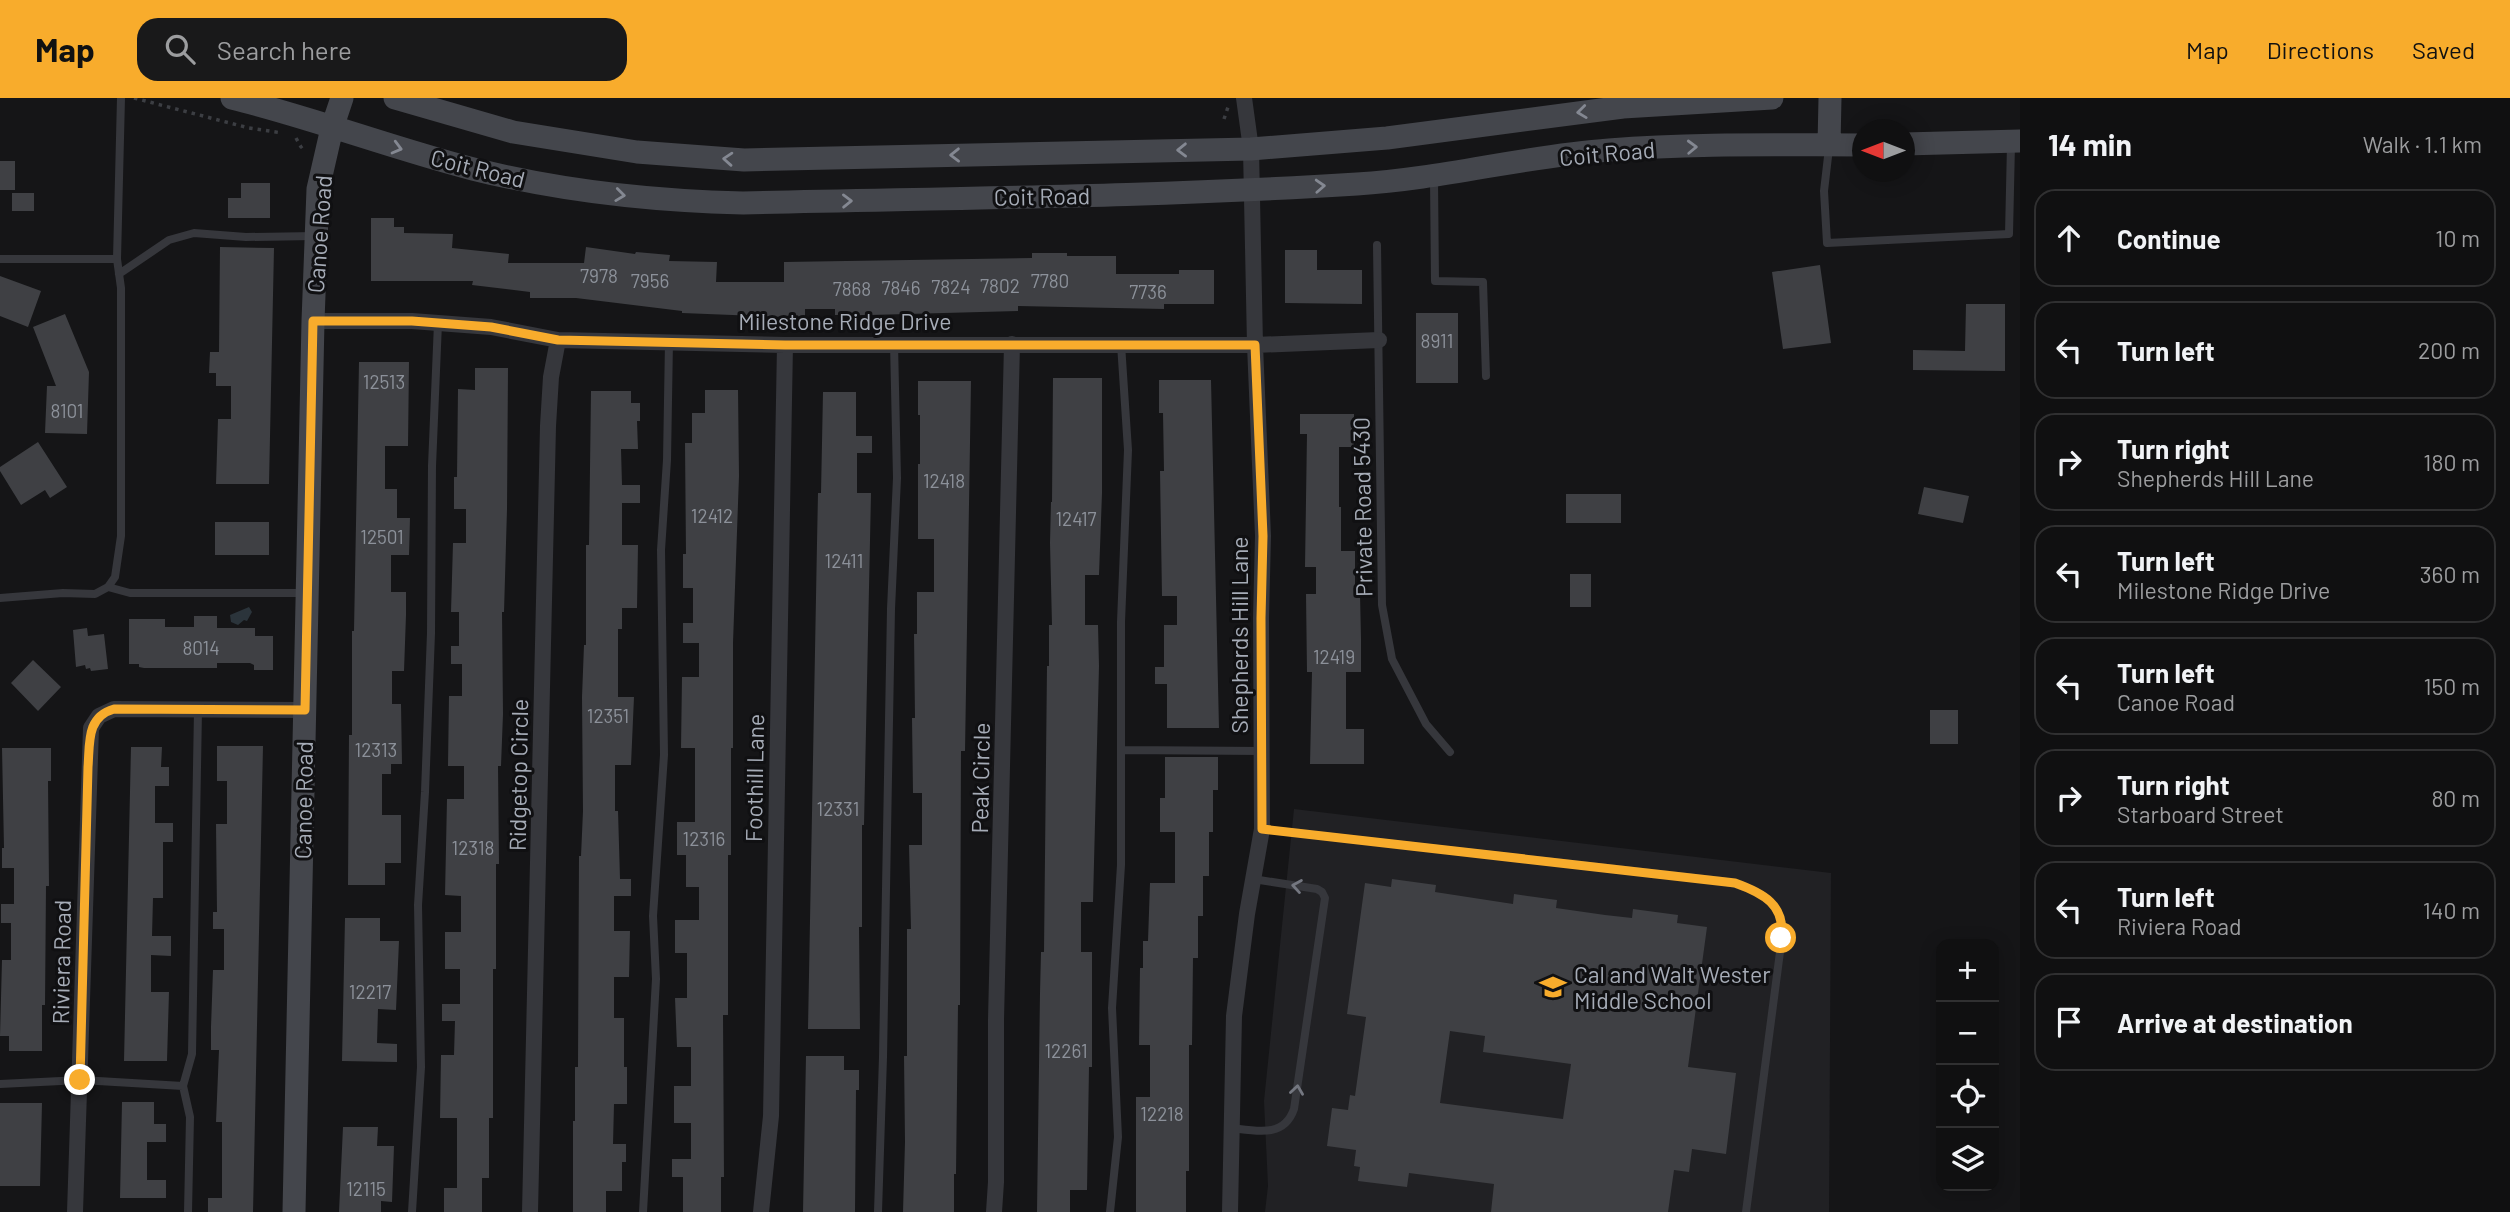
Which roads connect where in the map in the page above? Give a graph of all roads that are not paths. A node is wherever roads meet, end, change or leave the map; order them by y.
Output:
1 (121, 98) edge
2 (232, 98) edge
3 (342, 98) edge
4 (395, 98) edge
5 (1772, 98) edge
6 (1830, 98) edge
7 (1245, 101) edge
8 (332, 128) junction
9 (2015, 141) edge
10 (1915, 144) edge
11 (1829, 145) junction
12 (1852, 145) edge
13 (1251, 149) junction
14 (1434, 176) junction
15 (1252, 190) junction
16 (316, 236) junction
17 (1377, 245) dead end
18 (117, 258) junction
19 (0, 259) edge
20 (119, 274) junction
21 (313, 321) junction
22 (438, 323) junction
23 (558, 340) junction
24 (1379, 340) junction
25 (669, 341) junction
26 (894, 343) junction
27 (1012, 344) junction
28 (785, 345) junction
29 (1121, 345) junction
30 (1255, 345) junction
31 (1486, 376) dead end
32 (108, 587) junction
33 (307, 592) junction
34 (0, 598) edge
35 (198, 710) junction
36 (305, 710) junction
37 (1122, 750) junction
38 (1262, 751) junction
39 (1450, 752) dead end
40 (1262, 829) junction
41 (1253, 879) junction
42 (80, 1080) junction
43 (0, 1084) edge
44 (183, 1086) junction
45 (1231, 1128) junction
46 (75, 1212) edge
47 (188, 1212) edge
48 (295, 1212) edge
49 (411, 1212) edge
50 (530, 1212) edge
51 (643, 1212) edge
52 (761, 1212) edge
53 (878, 1212) edge
54 (993, 1212) edge
55 (1110, 1212) edge
56 (1230, 1212) edge
57 (1746, 1212) edge

1 - 18 lane
2 - 8 main road, Coit Road
3 - 8 main road, Canoe Road
13 -> 4 main road, Coit Road
5 -> 13 main road, Coit Road
6 - 11 main road
7 - 13 street, Shepherds Hill Lane
8 -> 15 main road, Coit Road
8 - 16 main road, Canoe Road
9 - 10 main road
9 - 11 lane
11 - 12 main road, Coit Road
14 -> 11 main road, Coit Road
13 - 15 street, Shepherds Hill Lane
15 -> 14 main road, Coit Road
14 - 31 lane
15 - 30 street, Shepherds Hill Lane
16 - 20 lane
16 - 21 main road, Canoe Road
17 - 24 lane, Private Road 5430
18 - 19 lane
18 - 20 lane
20 - 32 lane
21 - 22 street, Milestone Ridge Drive
21 - 33 main road, Canoe Road
22 - 23 street, Milestone Ridge Drive
22 - 49 lane
23 - 25 street, Milestone Ridge Drive
23 - 50 street, Ridgetop Circle
24 - 30 street, Milestone Ridge Drive
24 - 39 lane, Private Road 5430
25 - 28 street, Milestone Ridge Drive
25 - 51 lane
26 - 27 street, Milestone Ridge Drive
26 - 28 street, Milestone Ridge Drive
26 - 53 lane
27 - 29 street, Milestone Ridge Drive
27 - 54 street, Peak Circle
28 - 52 street, Foothill Lane
29 - 30 street, Milestone Ridge Drive
29 - 37 lane
30 - 38 street, Shepherds Hill Lane
32 - 33 lane
32 - 34 lane
33 - 36 main road, Canoe Road
35 - 36 street
35 - 42 street, Riviera Road
35 - 44 lane
36 - 48 main road, Canoe Road
37 - 38 lane
37 - 55 lane
38 - 40 street, Shepherds Hill Lane
40 - 41 street, Shepherds Hill Lane
40 - 57 lane
41 - 45 street, Shepherds Hill Lane
45 -> 41 lane
42 - 43 lane
42 - 44 lane
42 - 46 street, Riviera Road
44 - 47 lane
45 - 56 street, Shepherds Hill Lane

